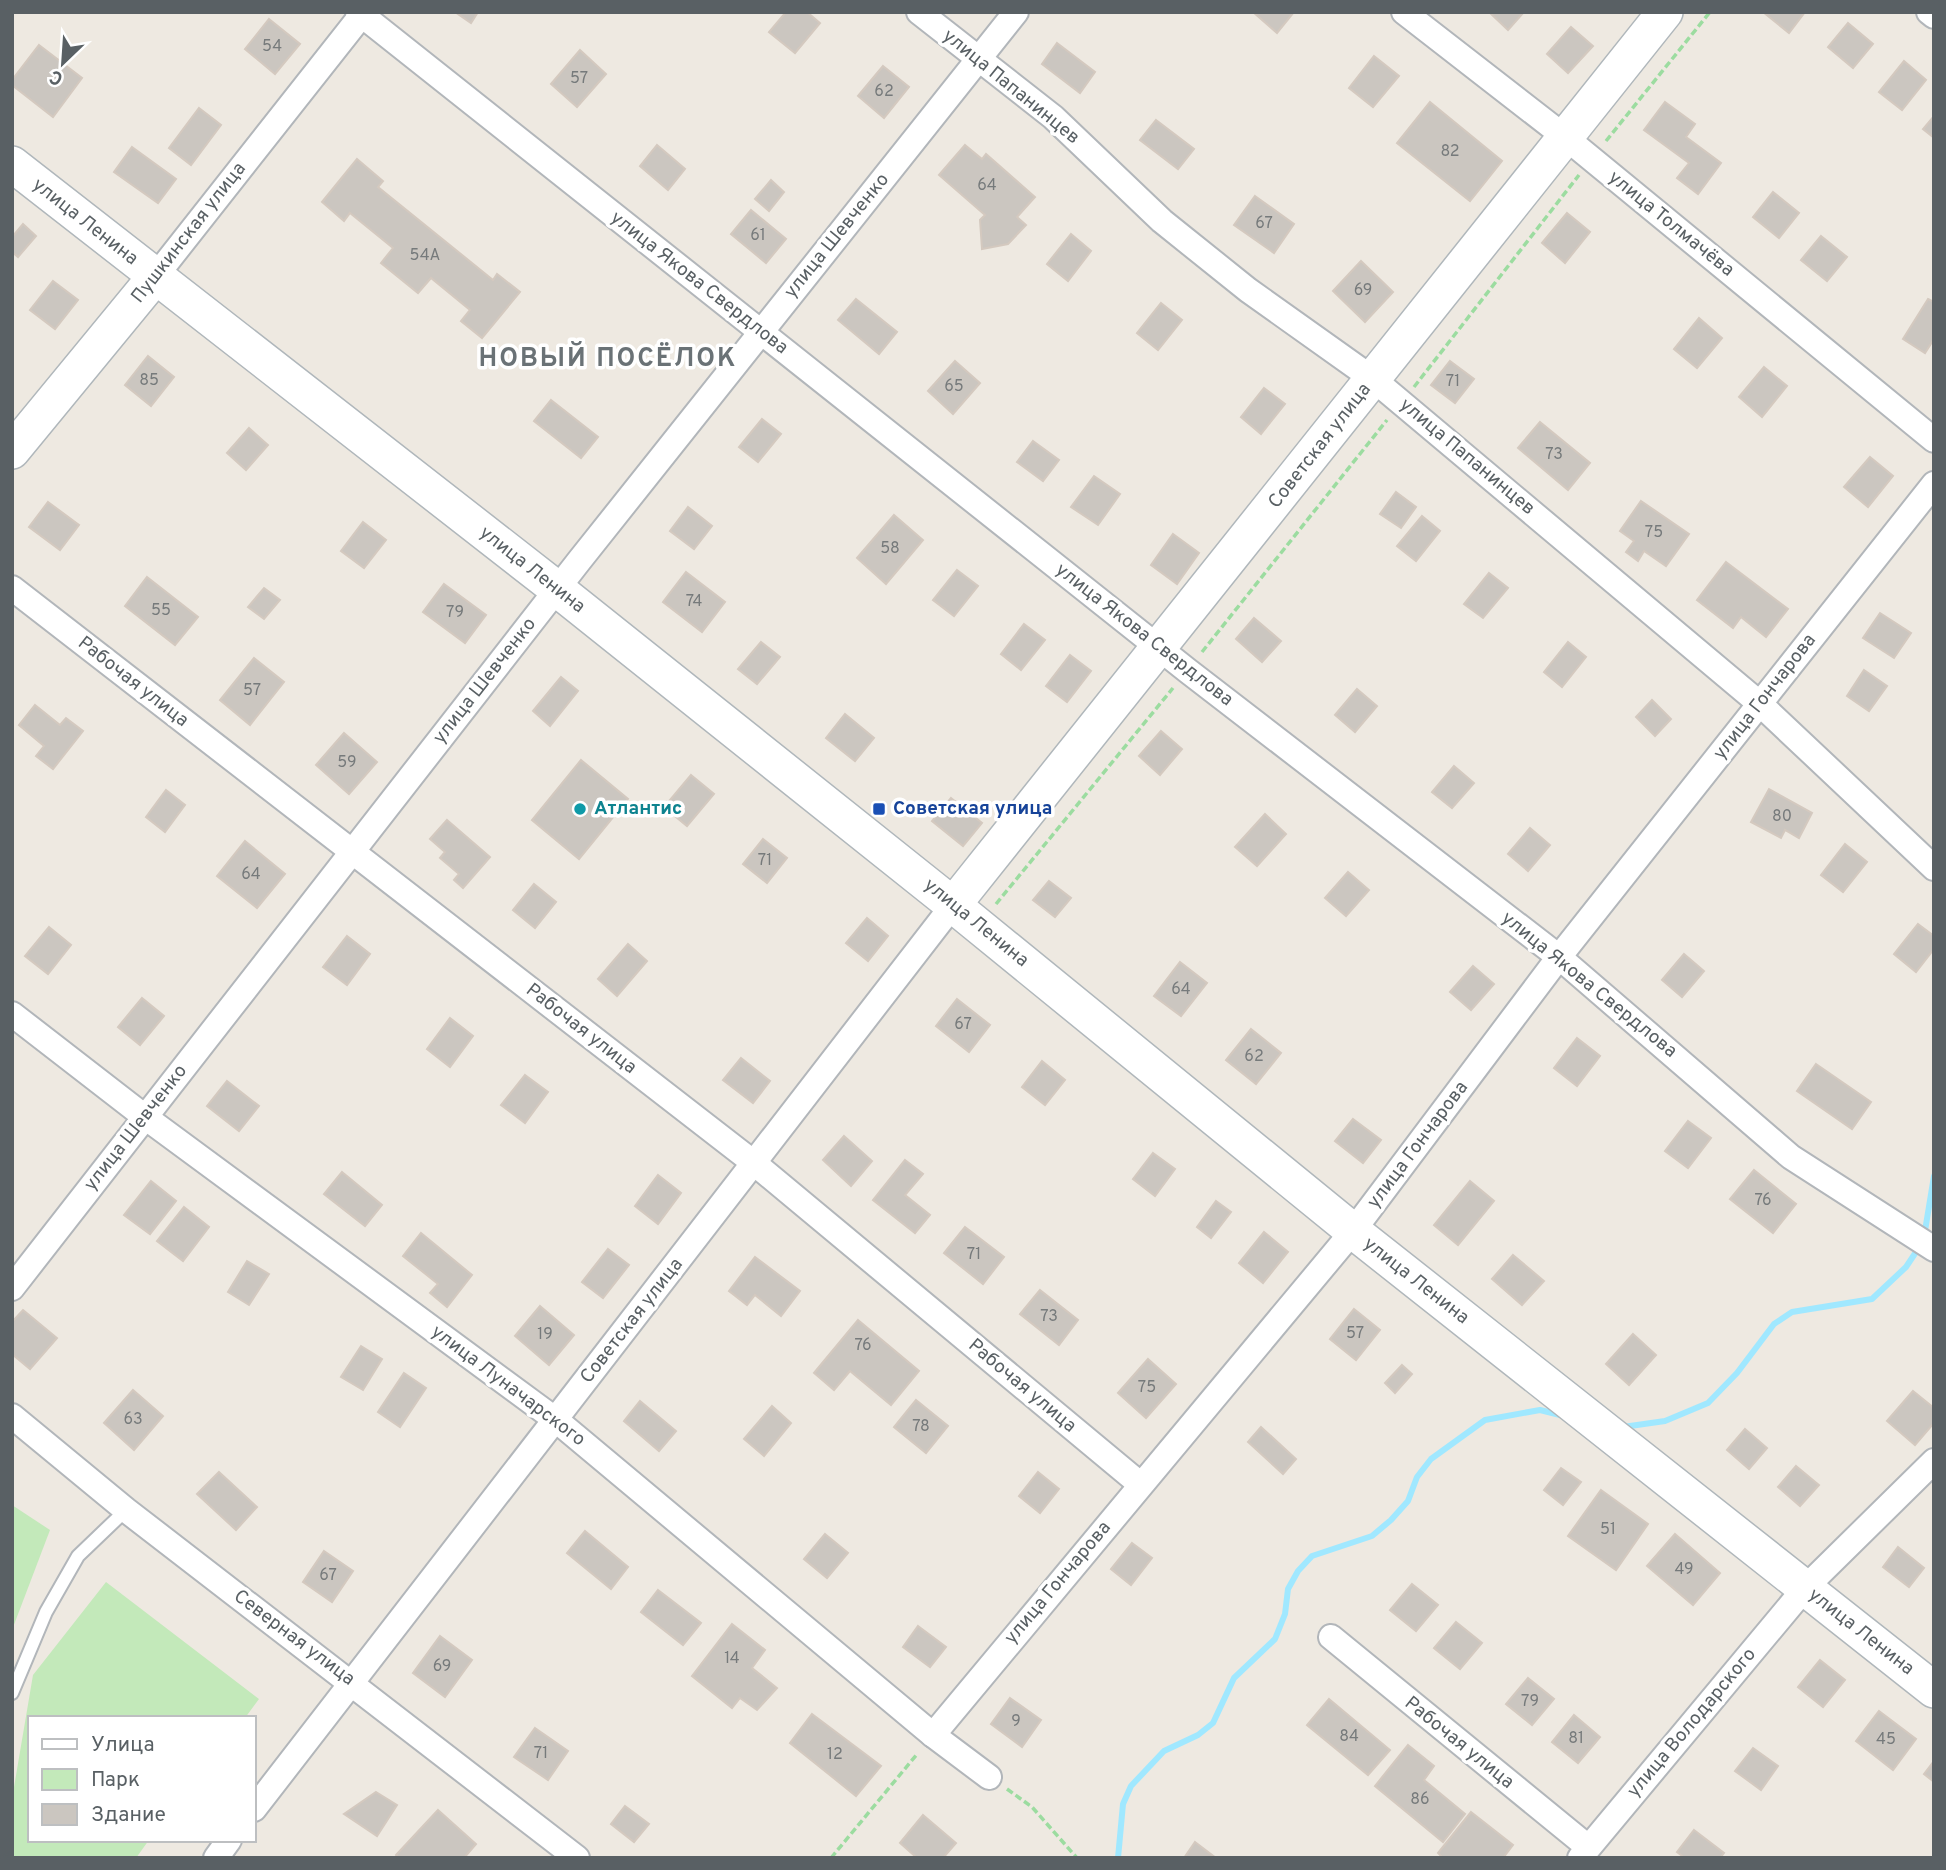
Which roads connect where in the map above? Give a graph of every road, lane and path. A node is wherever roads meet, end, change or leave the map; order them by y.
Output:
1 (919, 12) edge
2 (1016, 12) edge
3 (1404, 12) edge
4 (1665, 12) edge
5 (1710, 12) edge
6 (1929, 12) edge
7 (361, 13) edge
8 (1934, 16) edge
9 (978, 59) junction
10 (1565, 137) junction
11 (1592, 159) junction
12 (12, 164) edge
13 (155, 277) junction
14 (760, 331) junction
15 (1373, 379) junction
16 (1402, 403) junction
17 (1934, 440) edge
18 (12, 451) edge
19 (1934, 484) edge
20 (12, 588) edge
21 (557, 589) junction
22 (1160, 648) junction
23 (1188, 671) junction
24 (1759, 703) junction
25 (351, 853) junction
26 (1934, 868) edge
27 (966, 915) junction
28 (1559, 957) junction
29 (12, 1014) edge
30 (145, 1116) junction
31 (754, 1163) junction
32 (1353, 1231) junction
33 (1934, 1249) edge
34 (12, 1288) edge
35 (12, 1416) edge
36 (556, 1420) junction
37 (1934, 1461) edge
38 (1140, 1484) junction
39 (125, 1510) junction
40 (1805, 1588) junction
41 (1331, 1637) dead end
42 (354, 1682) junction
43 (1934, 1690) edge
44 (12, 1693) edge
45 (933, 1735) junction
46 (989, 1777) joint
47 (256, 1806) edge
48 (228, 1842) edge
49 (1584, 1852) edge
50 (216, 1858) edge
51 (578, 1858) edge
52 (831, 1858) edge
53 (1077, 1858) edge

1 - 9 street, улица Папанинцев
2 - 9 street, улица Шевченко
3 - 10 street, улица Толмачёва
4 - 10 main road, Советская улица
5 - 11 path
6 - 8 street
7 - 13 street, Пушкинская улица
7 - 14 street, улица Якова Свердлова
9 - 14 street, улица Шевченко
9 - 15 street, улица Папанинцев
10 - 11 street, улица Толмачёва
10 - 15 main road, Советская улица
11 - 16 path
11 - 17 street, улица Толмачёва
12 - 13 main road, улица Ленина
13 - 18 main road, Пушкинская улица
13 - 21 main road, улица Ленина
14 - 21 street, улица Шевченко
14 - 22 street, улица Якова Свердлова
15 - 16 street, улица Папанинцев
15 - 22 main road, Советская улица
16 - 23 path
16 - 24 street, улица Папанинцев
19 - 24 street, улица Гончарова
20 - 25 street, Рабочая улица
21 - 25 street, улица Шевченко
21 - 27 main road, улица Ленина
22 - 23 street, улица Якова Свердлова
22 - 27 main road, Советская улица
23 - 27 path
23 - 28 street, улица Якова Свердлова
24 - 26 street, улица Папанинцев
24 - 28 street, улица Гончарова
25 - 30 street, улица Шевченко
25 - 31 street, Рабочая улица
27 - 31 street, Советская улица
27 - 32 main road, улица Ленина
28 - 32 street, улица Гончарова
28 - 33 street, улица Якова Свердлова
29 - 30 street, улица Луначарского
30 - 34 street, улица Шевченко
30 - 36 street, улица Луначарского
31 - 36 street, Советская улица
31 - 38 street, Рабочая улица
32 - 38 street, улица Гончарова
32 - 40 main road, улица Ленина
35 - 39 street, Северная улица
36 - 42 street, Советская улица
36 - 45 street, улица Луначарского
37 - 40 street, улица Володарского
38 - 45 street, улица Гончарова
39 - 42 street, Северная улица
39 - 44 lane
40 - 43 main road, улица Ленина
40 - 49 street, улица Володарского
41 - 49 street, Рабочая улица
42 - 47 street, Советская улица
42 - 51 street, Северная улица
45 - 46 street, улица Луначарского
45 - 52 path
46 - 53 path
48 - 50 street

